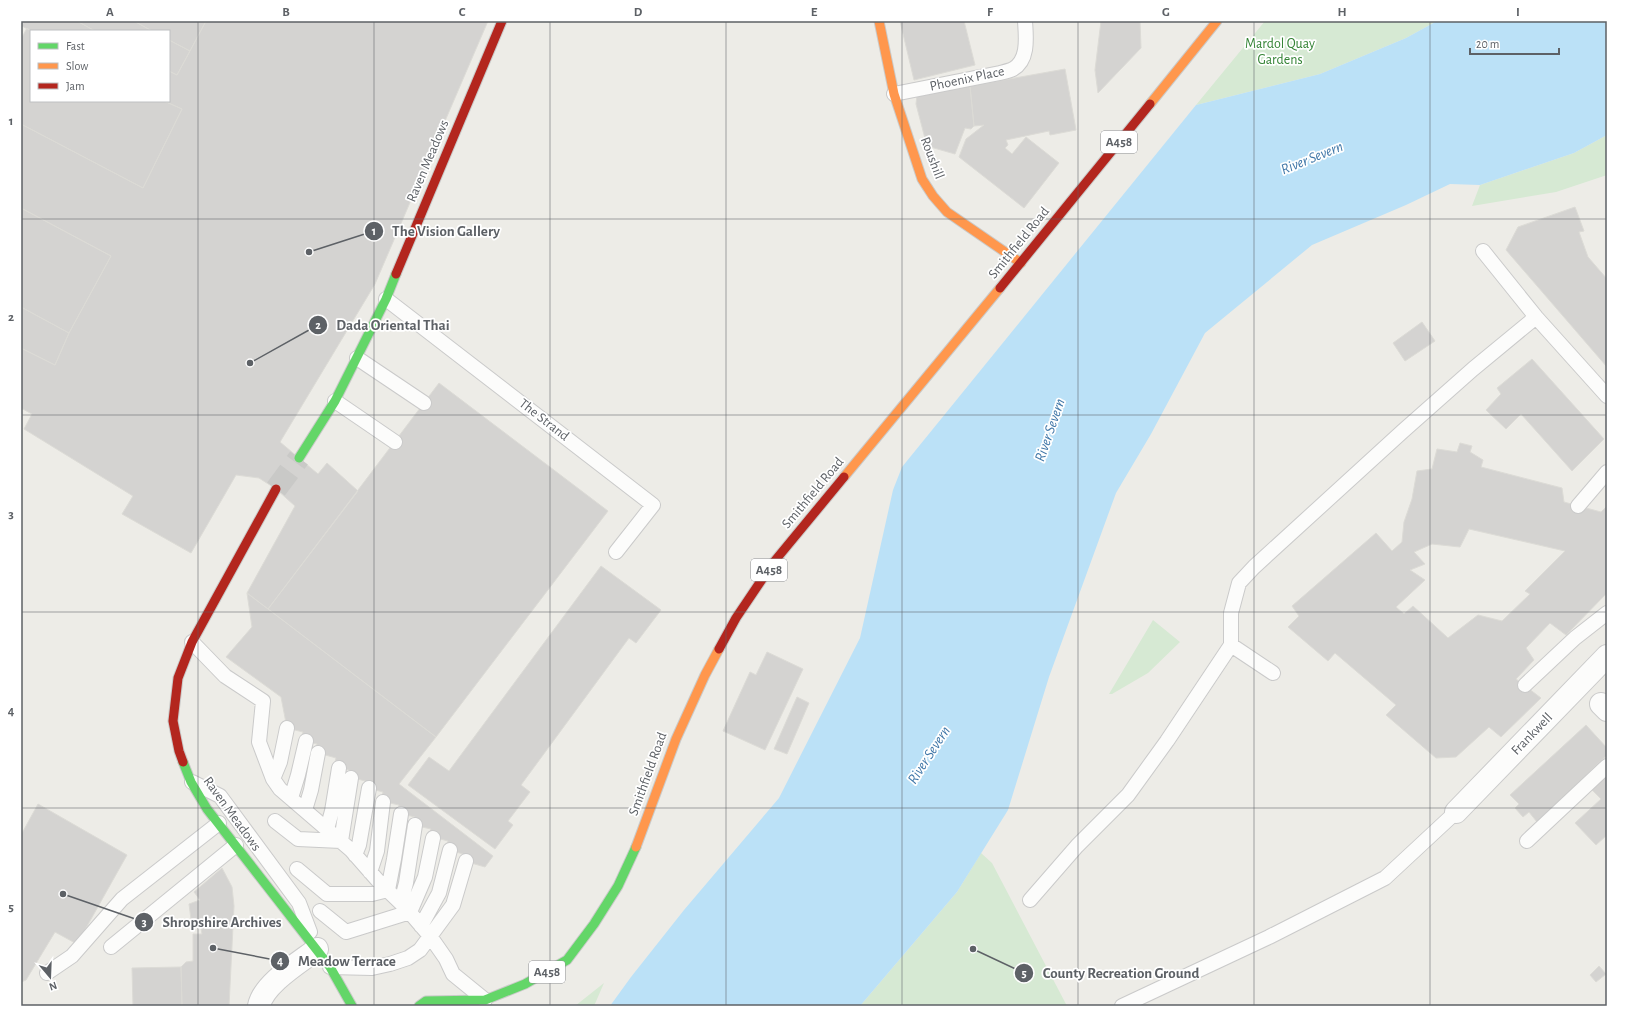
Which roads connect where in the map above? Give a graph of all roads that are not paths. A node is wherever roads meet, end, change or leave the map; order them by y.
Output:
1 (502, 21) edge
2 (879, 21) edge
3 (1025, 21) edge
4 (1217, 21) edge
5 (894, 94) junction
6 (1483, 251) dead end
7 (1021, 263) junction
8 (386, 299) junction
9 (1536, 317) junction
10 (357, 358) junction
11 (1607, 396) edge
12 (335, 401) junction
13 (424, 403) dead end
14 (395, 442) dead end
15 (299, 458) tunnel mouth
16 (1607, 472) edge
17 (276, 489) tunnel mouth
18 (1578, 506) dead end
19 (616, 552) dead end
20 (1607, 613) edge
21 (192, 642) junction
22 (1231, 645) junction
23 (1607, 656) edge
24 (1273, 672) dead end
25 (1525, 686) dead end
26 (287, 728) dead end
27 (306, 741) dead end
28 (318, 754) dead end
29 (1607, 766) edge
30 (339, 768) dead end
31 (352, 778) dead end
32 (273, 779) junction
33 (191, 782) junction
34 (369, 788) dead end
35 (291, 798) junction
36 (383, 802) dead end
37 (305, 810) junction
38 (1456, 812) joint
39 (401, 814) dead end
40 (275, 821) dead end
41 (219, 823) junction
42 (415, 825) dead end
43 (326, 829) junction
44 (433, 838) dead end
45 (340, 841) junction
46 (1527, 841) dead end
47 (236, 845) junction
48 (450, 850) dead end
49 (355, 855) junction
50 (466, 862) dead end
51 (297, 869) dead end
52 (370, 872) junction
53 (388, 890) junction
54 (1030, 900) dead end
55 (405, 907) junction
56 (320, 911) dead end
57 (425, 931) junction
58 (111, 947) dead end
59 (317, 949) junction
60 (330, 967) junction
61 (47, 973) dead end
62 (482, 1003) edge
63 (258, 1006) edge
64 (352, 1006) edge
65 (419, 1006) edge
66 (1122, 1006) edge

1 - 8 street, Raven Meadows
2 - 5 street, Roushill
3 - 5 lane, Phoenix Place
4 - 7 street, Smithfield Road / A458
5 - 7 street, Roushill
6 - 9 lane
7 - 62 street, Smithfield Road / A458
8 - 10 street, Raven Meadows
8 - 19 lane, The Strand
9 - 11 lane
9 - 22 lane
10 - 12 street, Raven Meadows
10 - 13 lane
12 - 14 lane
12 - 15 street, Raven Meadows
16 - 18 lane
17 - 21 street, Raven Meadows
20 - 25 lane
21 - 32 lane
21 - 33 street, Raven Meadows
22 - 24 lane
22 - 54 lane
23 - 38 street, Frankwell
26 - 32 lane
27 - 35 lane
28 - 37 lane
29 - 46 lane
30 - 43 lane
31 - 45 lane
32 - 35 lane
33 - 41 street, Raven Meadows
33 - 59 lane
34 - 49 lane
35 - 37 lane
36 - 52 lane
37 - 43 lane
38 - 66 lane
39 - 53 lane
40 - 45 lane
41 - 47 street, Raven Meadows
41 - 61 lane
42 - 55 lane
43 - 45 lane
44 - 55 lane
45 - 49 lane
47 - 58 lane
47 - 59 street, Raven Meadows
48 - 57 lane
49 - 52 lane
50 - 57 lane
51 - 53 lane
52 - 53 lane
53 - 55 lane
55 - 56 lane
55 - 57 lane
57 - 60 lane
57 - 62 lane
59 - 60 street, Raven Meadows
59 - 63 street
60 - 64 street, Raven Meadows
62 - 65 street, Smithfield Road / A458

